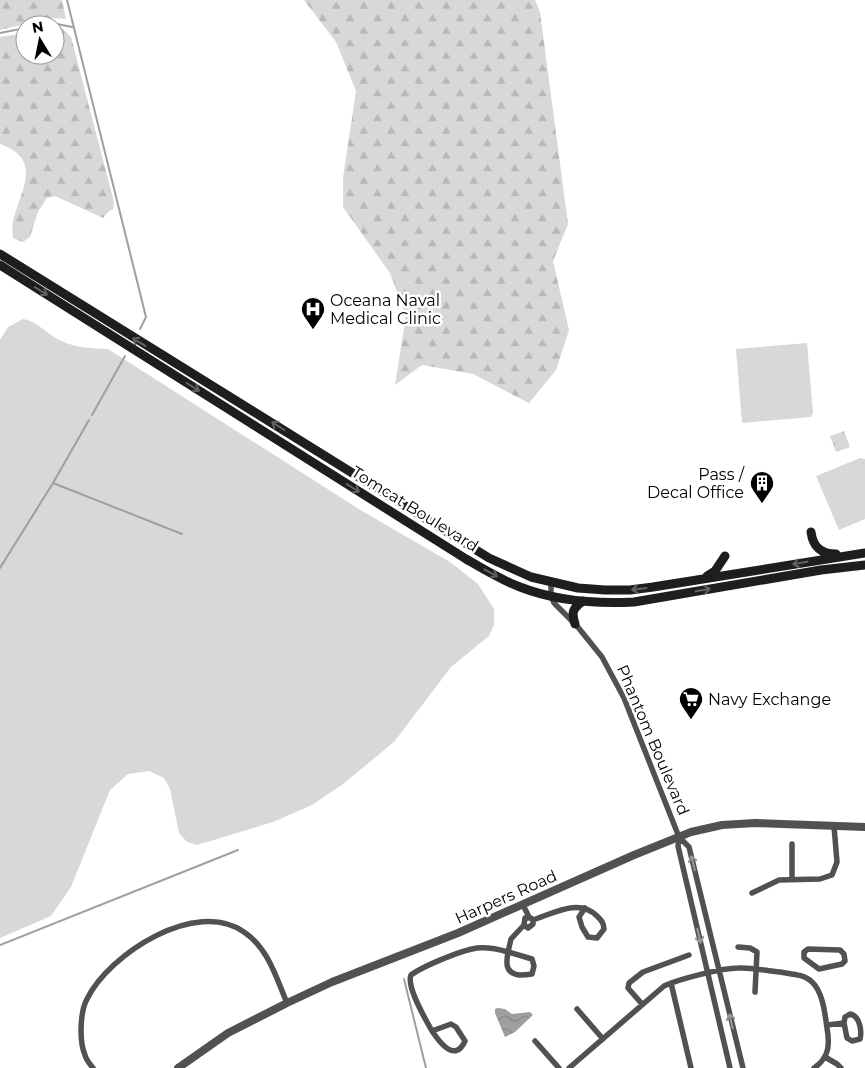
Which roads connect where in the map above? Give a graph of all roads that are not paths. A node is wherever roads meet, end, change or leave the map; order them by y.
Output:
1 (0, 254) edge
2 (0, 265) edge
3 (811, 532) dead end
4 (863, 553) edge
5 (725, 556) dead end
6 (865, 565) edge
7 (703, 579) junction
8 (551, 582) junction
9 (551, 596) junction
10 (583, 602) junction
11 (576, 624) junction
12 (834, 826) junction
13 (865, 827) edge
14 (679, 837) junction
15 (792, 844) dead end
16 (792, 879) junction
17 (752, 893) dead end
18 (520, 907) junction
19 (585, 908) junction
20 (527, 921) junction
21 (738, 947) dead end
22 (508, 952) junction
23 (689, 955) dead end
24 (756, 969) junction
25 (819, 969) junction
26 (720, 971) junction
27 (708, 974) junction
28 (809, 979) junction
29 (671, 983) junction
30 (755, 992) dead end
31 (287, 1002) junction
32 (642, 1004) junction
33 (576, 1009) dead end
34 (844, 1023) junction
35 (827, 1025) junction
36 (432, 1031) junction
37 (603, 1039) junction
38 (536, 1041) dead end
39 (825, 1057) junction
40 (93, 1068) edge
41 (178, 1068) edge
42 (559, 1068) edge
43 (569, 1068) edge
44 (691, 1068) edge
45 (730, 1068) edge
46 (743, 1068) edge
47 (814, 1068) edge
48 (841, 1068) edge

8 -> 1 main road, Tomcat Boulevard
2 -> 9 main road, Tomcat Boulevard
3 - 4 main road
4 -> 7 main road, Tomcat Boulevard
5 - 7 main road
10 -> 6 main road, Tomcat Boulevard
7 -> 8 main road, Tomcat Boulevard
8 - 9 street
9 - 10 main road, Tomcat Boulevard
9 - 11 street, Phantom Boulevard
10 - 11 main road
11 - 14 street, Phantom Boulevard
12 - 13 street, Harpers Road
12 - 14 street, Harpers Road
12 - 16 street
14 - 18 street, Harpers Road
26 -> 14 street, Phantom Boulevard
14 -> 27 street, Phantom Boulevard
15 - 16 street
16 - 17 street
18 - 20 street
18 - 31 street, Harpers Road
19 - 19 street
19 - 20 street
20 - 22 street
21 - 24 street
22 - 22 street
22 - 36 street
23 - 32 street
24 - 26 street
24 - 28 street
24 - 30 street
25 - 25 street
25 - 28 street
26 - 27 street
46 -> 26 street, Phantom Boulevard
27 - 29 street
27 - 45 street, Phantom Boulevard
28 - 35 street
29 - 32 street
29 - 44 street
31 - 40 street
31 - 41 street, Harpers Road
32 - 37 street
33 - 37 street
34 - 34 street
34 - 35 street
35 - 39 street
36 - 36 street
37 - 43 street
38 - 42 street
39 - 47 street
39 - 48 street

